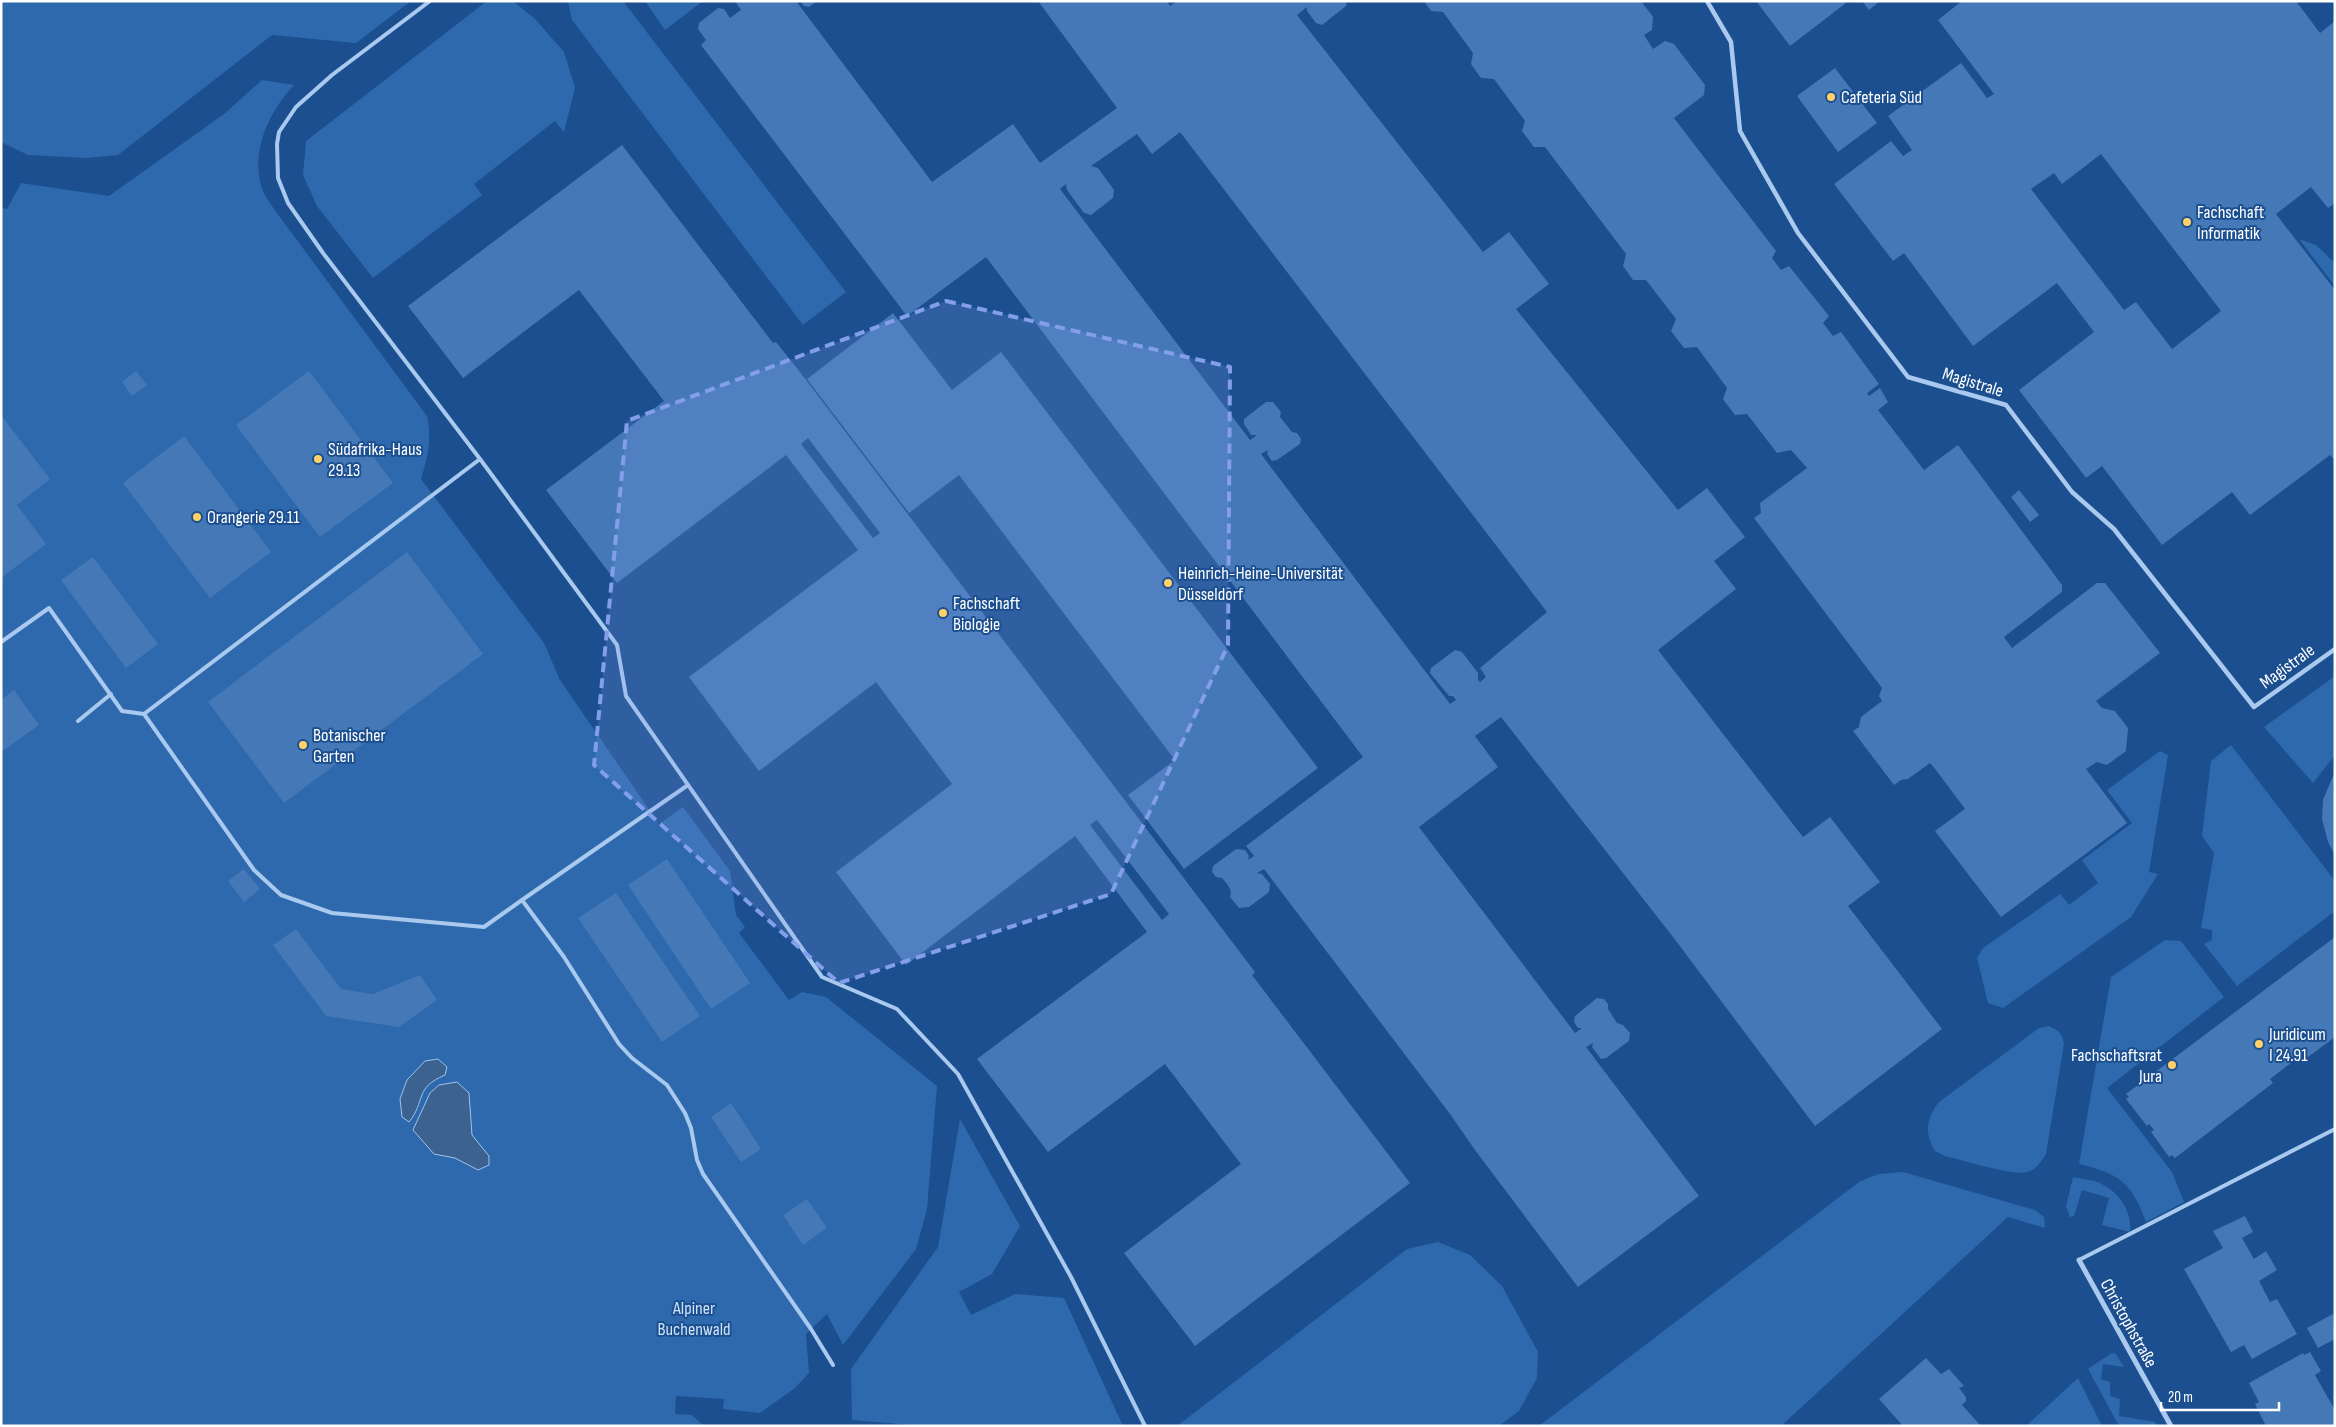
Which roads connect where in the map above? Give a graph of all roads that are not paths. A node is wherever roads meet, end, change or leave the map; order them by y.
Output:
1 (430, 1) edge
2 (1707, 1) edge
3 (480, 459) junction
4 (1, 642) edge
5 (2335, 649) edge
6 (111, 694) junction
7 (144, 714) junction
8 (78, 721) dead end
9 (688, 785) junction
10 (522, 900) junction
11 (2335, 1129) edge
12 (2079, 1260) joint
13 (833, 1365) dead end
14 (1145, 1426) edge
15 (2171, 1426) edge

1 - 3 lane
2 - 5 street, Magistrale
3 - 7 lane
3 - 9 lane
4 - 6 lane
6 - 7 lane
6 - 8 lane
7 - 10 lane
9 - 10 lane
9 - 14 lane
10 - 13 lane
11 - 12 lane
12 - 15 street, Christophstraße

